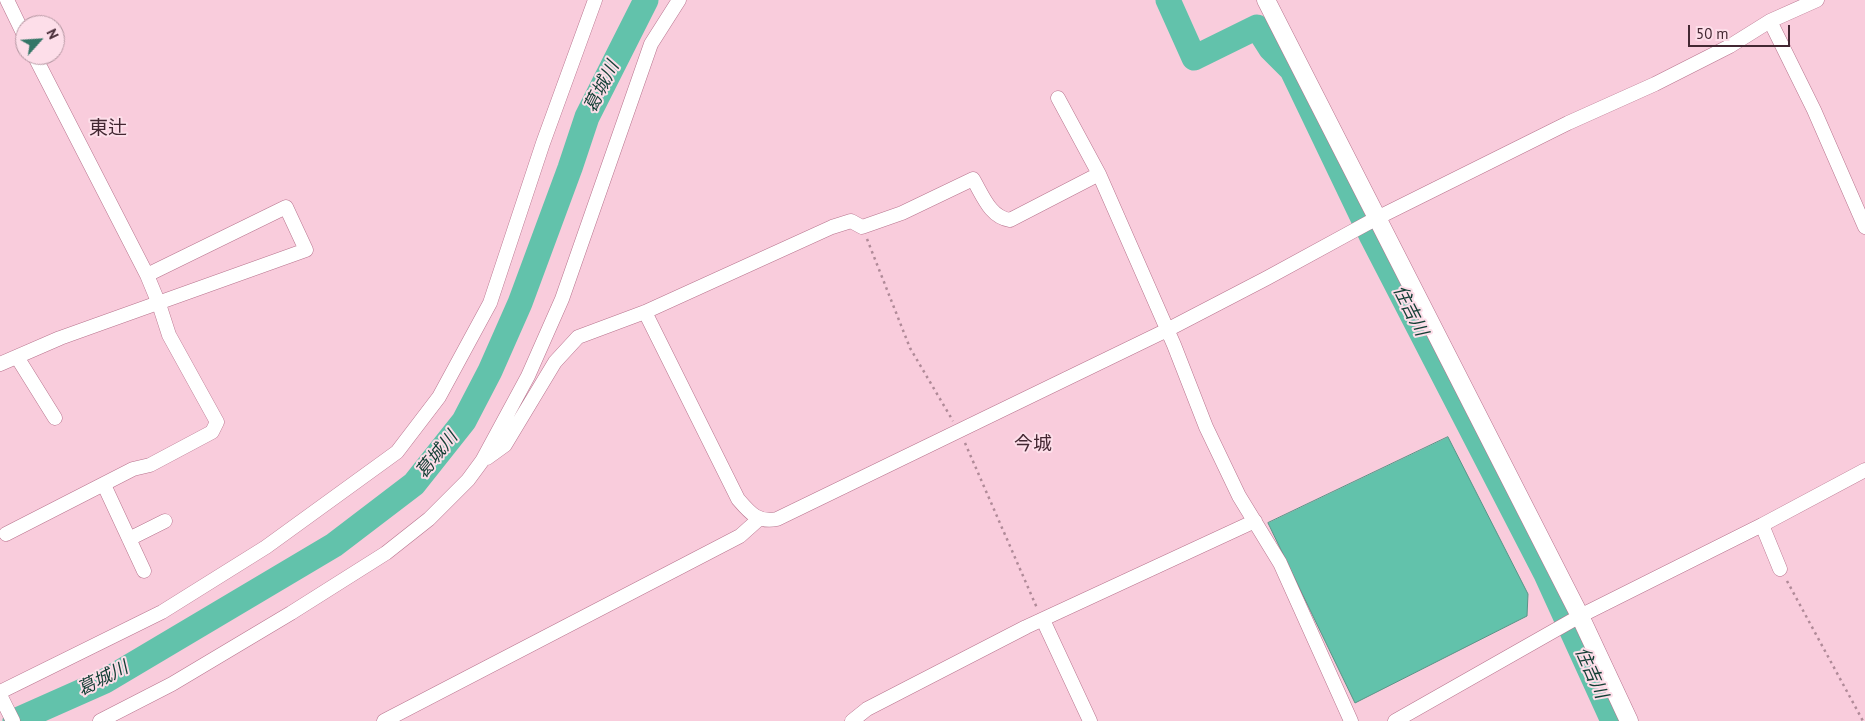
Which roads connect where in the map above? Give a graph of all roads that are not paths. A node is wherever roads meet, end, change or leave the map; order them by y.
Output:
1 (7, 0) edge
2 (595, 0) edge
3 (679, 0) edge
4 (1266, 0) edge
5 (1817, 0) edge
6 (15, 16) edge
7 (1770, 21) junction
8 (39, 65) edge
9 (1058, 98) dead end
10 (1099, 174) junction
11 (1370, 222) junction
12 (1865, 227) edge
13 (147, 275) junction
14 (159, 304) junction
15 (645, 312) junction
16 (1167, 330) junction
17 (17, 357) junction
18 (0, 364) edge
19 (54, 418) dead end
20 (482, 461) junction
21 (1865, 470) edge
22 (104, 485) junction
23 (759, 519) junction
24 (165, 521) dead end
25 (1255, 522) junction
26 (1762, 525) junction
27 (6, 534) dead end
28 (129, 539) junction
29 (1780, 569) road end
30 (144, 571) dead end
31 (1043, 620) junction
32 (1572, 620) junction
33 (0, 695) edge
34 (13, 721) edge
35 (100, 721) edge
36 (384, 721) edge
37 (852, 721) edge
38 (1090, 721) edge
39 (1352, 721) edge
40 (1395, 721) edge
41 (1629, 721) edge

1 - 6 street
2 - 33 street
3 - 20 street
4 - 11 street
5 - 7 street
7 - 11 street
7 - 12 street
8 - 13 street
9 - 10 street
10 - 15 street
10 - 16 street
11 - 16 street
11 - 32 street
13 - 14 street
13 - 14 street
14 - 17 street
14 - 22 street
15 - 20 street
15 - 23 street
16 - 23 street
16 - 25 street
17 - 18 street
17 - 19 street
20 - 35 street
21 - 26 street
22 - 27 street
22 - 28 street
23 - 36 street
24 - 28 street
25 - 31 street
25 - 39 street
26 - 29 street
26 - 32 street
28 - 30 street
31 - 37 street
31 - 38 street
32 - 40 street
32 - 41 street
33 - 34 street

